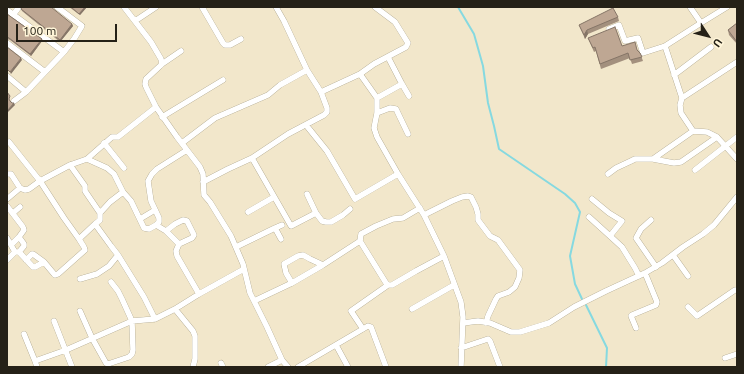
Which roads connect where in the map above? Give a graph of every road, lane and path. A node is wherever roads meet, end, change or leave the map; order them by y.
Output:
1 (19, 7) edge
2 (57, 7) edge
3 (124, 7) edge
4 (156, 7) edge
5 (202, 7) edge
6 (276, 7) edge
7 (375, 7) edge
8 (690, 7) edge
9 (727, 7) edge
10 (7, 10) edge
11 (13, 15) junction
12 (135, 21) junction
13 (701, 22) junction
14 (602, 33) edge
15 (241, 38) dead end
16 (7, 43) edge
17 (665, 46) junction
18 (711, 47) dead end
19 (181, 51) dead end
20 (64, 52) junction
21 (388, 57) junction
22 (737, 62) edge
23 (162, 64) junction
24 (307, 70) junction
25 (45, 72) junction
26 (360, 74) junction
27 (674, 75) junction
28 (7, 76) edge
29 (223, 80) dead end
30 (402, 84) junction
31 (26, 92) junction
32 (321, 92) junction
33 (409, 96) dead end
34 (377, 98) junction
35 (682, 98) junction
36 (14, 101) edge
37 (156, 107) junction
38 (377, 113) junction
39 (162, 116) junction
40 (306, 125) junction
41 (693, 131) junction
42 (408, 134) dead end
43 (717, 137) junction
44 (737, 137) edge
45 (9, 142) dead end
46 (104, 143) junction
47 (182, 143) junction
48 (726, 146) junction
49 (187, 150) junction
50 (252, 158) junction
51 (87, 159) junction
52 (654, 159) junction
53 (737, 159) edge
54 (70, 165) junction
55 (124, 168) dead end
56 (696, 170) dead end
57 (7, 174) edge
58 (398, 174) junction
59 (608, 174) dead end
60 (40, 181) junction
61 (203, 182) junction
62 (20, 188) junction
63 (123, 192) junction
64 (307, 194) dead end
65 (274, 197) junction
66 (737, 197) edge
67 (7, 199) edge
68 (592, 199) dead end
69 (7, 206) edge
70 (20, 207) dead end
71 (420, 208) junction
72 (350, 209) dead end
73 (155, 210) junction
74 (248, 212) dead end
75 (13, 213) junction
76 (100, 213) junction
77 (316, 213) junction
78 (424, 215) junction
79 (589, 217) dead end
80 (140, 219) junction
81 (651, 220) dead end
82 (622, 221) junction
83 (95, 224) junction
84 (156, 225) junction
85 (282, 225) dead end
86 (629, 225) dead end
87 (275, 228) junction
88 (166, 231) junction
89 (610, 236) junction
90 (19, 237) junction
91 (7, 238) edge
92 (79, 239) junction
93 (281, 239) dead end
94 (360, 240) junction
95 (179, 244) junction
96 (11, 245) junction
97 (236, 247) junction
98 (17, 252) junction
99 (118, 255) junction
100 (444, 256) junction
101 (673, 256) junction
102 (7, 260) edge
103 (26, 260) junction
104 (44, 262) junction
105 (323, 265) junction
106 (656, 267) junction
107 (244, 269) junction
108 (645, 273) junction
109 (639, 276) junction
110 (688, 276) dead end
111 (80, 279) dead end
112 (111, 282) dead end
113 (292, 283) junction
114 (388, 284) junction
115 (454, 285) junction
116 (737, 290) edge
117 (200, 294) junction
118 (254, 301) junction
119 (688, 308) dead end
120 (175, 309) junction
121 (412, 309) dead end
122 (80, 310) dead end
123 (155, 319) junction
124 (54, 321) dead end
125 (132, 321) junction
126 (463, 323) junction
127 (486, 323) junction
128 (636, 328) dead end
129 (363, 329) junction
130 (24, 334) dead end
131 (92, 338) junction
132 (336, 345) junction
133 (461, 348) junction
134 (66, 350) junction
135 (737, 354) edge
136 (725, 358) dead end
137 (282, 360) junction
138 (36, 364) edge
139 (72, 367) edge
140 (193, 367) edge
141 (268, 367) edge
142 (288, 367) edge
143 (298, 367) edge
144 (348, 367) edge
145 (386, 367) edge
146 (461, 367) edge
147 (500, 367) edge

1 - 11 street
2 - 20 street
3 - 12 street
4 - 12 street
5 - 15 street
6 - 24 street
7 - 21 street
8 - 13 street
9 - 13 street
10 - 11 street
11 - 20 street
12 - 23 street
13 - 17 street
14 - 17 street
16 - 25 street
17 - 27 street
18 - 27 street
19 - 23 street
20 - 25 street
21 - 26 street
21 - 30 street
22 - 35 street
23 - 37 street
24 - 32 street
24 - 47 street
25 - 31 street
26 - 32 street
26 - 34 street
27 - 35 street
28 - 31 street
29 - 39 street
30 - 33 street
30 - 34 street
31 - 36 street
32 - 40 street
34 - 38 street
35 - 41 street
37 - 39 street
37 - 46 street
38 - 42 street
38 - 58 street
39 - 47 street
40 - 50 street
40 - 58 street
41 - 43 street
41 - 52 street
43 - 48 street
43 - 52 street
44 - 48 street
45 - 60 street
46 - 51 street
46 - 55 street
47 - 49 street
48 - 53 street
48 - 56 street
49 - 61 street
49 - 73 street
50 - 61 street
50 - 65 street
51 - 54 street
51 - 63 street
52 - 59 street
54 - 60 street
54 - 76 street
57 - 62 street
58 - 71 street
60 - 62 street
60 - 92 street
61 - 97 street
62 - 67 street
63 - 76 street
63 - 80 street
64 - 77 street
65 - 74 street
65 - 77 street
66 - 101 street
68 - 82 street
69 - 75 street
70 - 75 street
71 - 78 street
71 - 94 street
72 - 77 street
73 - 80 street
73 - 84 street
75 - 90 street
76 - 83 street
78 - 100 street
78 - 127 street
79 - 89 street
80 - 84 street
81 - 106 street
82 - 86 street
82 - 89 street
83 - 92 street
83 - 99 street
84 - 88 street
85 - 87 street
87 - 93 street
87 - 97 street
88 - 95 street
88 - 95 street
89 - 109 street
90 - 96 street
90 - 98 street
91 - 96 street
92 - 104 street
94 - 105 street
94 - 114 street
95 - 117 street
96 - 98 street
97 - 107 street
98 - 102 street
98 - 103 street
99 - 111 street
99 - 123 street
100 - 114 street
100 - 115 street
101 - 106 street
101 - 110 street
103 - 104 street
103 - 104 street
105 - 113 street
105 - 113 street
106 - 108 street
107 - 117 street
107 - 118 street
108 - 109 street
108 - 128 street
109 - 127 street
112 - 125 street
113 - 118 street
114 - 129 street
115 - 121 street
115 - 126 street
116 - 119 street
117 - 120 street
118 - 137 street
120 - 123 street
120 - 140 street
122 - 131 street
123 - 125 street
124 - 134 street
125 - 131 street
125 - 131 street
126 - 127 street
126 - 133 street
129 - 132 street
129 - 145 street
130 - 138 street
131 - 134 street
132 - 143 street
132 - 144 street
133 - 146 street
133 - 147 street
134 - 138 street
134 - 139 street
135 - 136 street
137 - 141 street
137 - 142 street

